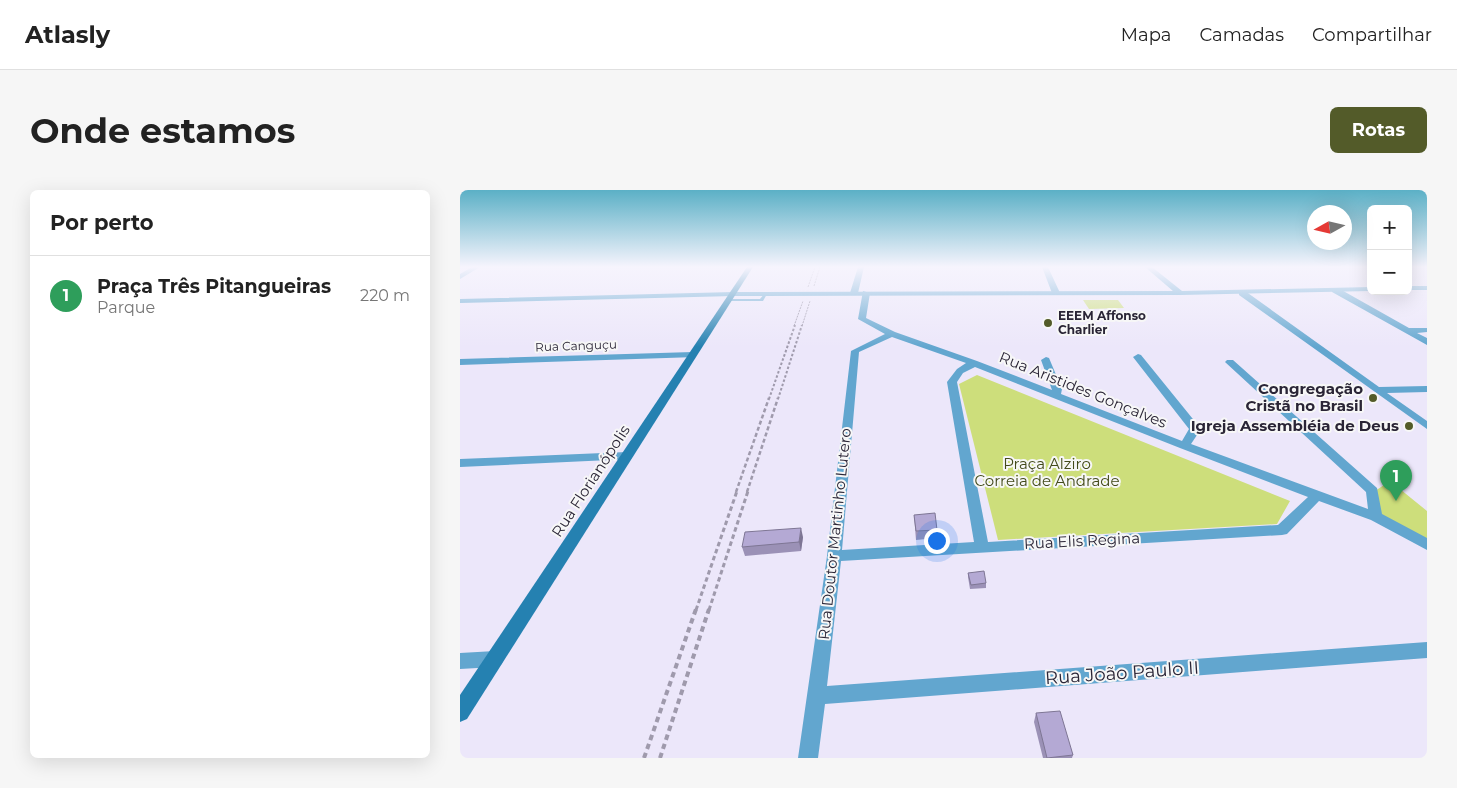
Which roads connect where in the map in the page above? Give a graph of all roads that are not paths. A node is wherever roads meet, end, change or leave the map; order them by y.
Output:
1 (866, 293) edge
2 (733, 294) edge
3 (786, 294) edge
4 (1244, 294) edge
5 (1341, 294) edge
6 (731, 297) junction
7 (460, 301) edge
8 (1427, 330) edge
9 (1407, 331) junction
10 (892, 334) junction
11 (1427, 342) edge
12 (693, 355) junction
13 (1138, 357) dead end
14 (1046, 360) dead end
15 (460, 362) edge
16 (1230, 362) dead end
17 (974, 363) junction
18 (1427, 389) edge
19 (1377, 390) junction
20 (1055, 396) junction
21 (1427, 426) edge
22 (1184, 446) junction
23 (627, 456) junction
24 (460, 463) edge
25 (1316, 496) junction
26 (1376, 518) junction
27 (1427, 545) edge
28 (982, 546) junction
29 (834, 556) junction
30 (1427, 650) edge
31 (495, 659) junction
32 (460, 661) edge
33 (816, 696) junction
34 (460, 712) edge
35 (808, 758) edge

1 - 10 street, Rua Aristides Gonçalves
2 - 6 main road, Rua Florianópolis
3 - 6 street
4 - 19 street
5 - 9 street
6 - 7 street
6 - 12 main road, Rua Florianópolis
8 - 9 street
9 - 11 street
10 - 17 street, Rua Aristides Gonçalves
10 - 29 street, Rua Doutor Martinho Lutero
12 - 15 street, Rua Canguçu
12 - 23 main road, Rua Florianópolis
13 - 22 street
14 - 20 street
16 - 26 street
17 - 20 street, Rua Aristides Gonçalves
17 - 28 street
18 - 19 street
19 - 21 street
20 - 22 street, Rua Aristides Gonçalves
22 - 25 street, Rua Aristides Gonçalves
23 - 24 street
23 - 31 main road, Rua Florianópolis
25 - 26 street, Rua Aristides Gonçalves
25 - 28 street, Rua Elis Regina
26 - 27 street, Rua Aristides Gonçalves
28 - 29 street, Rua Elis Regina
29 - 33 street, Rua Doutor Martinho Lutero
30 - 33 street, Rua João Paulo II
31 - 32 street
31 - 34 main road, Rua Florianópolis
33 - 35 street, Rua Doutor Martinho Lutero

